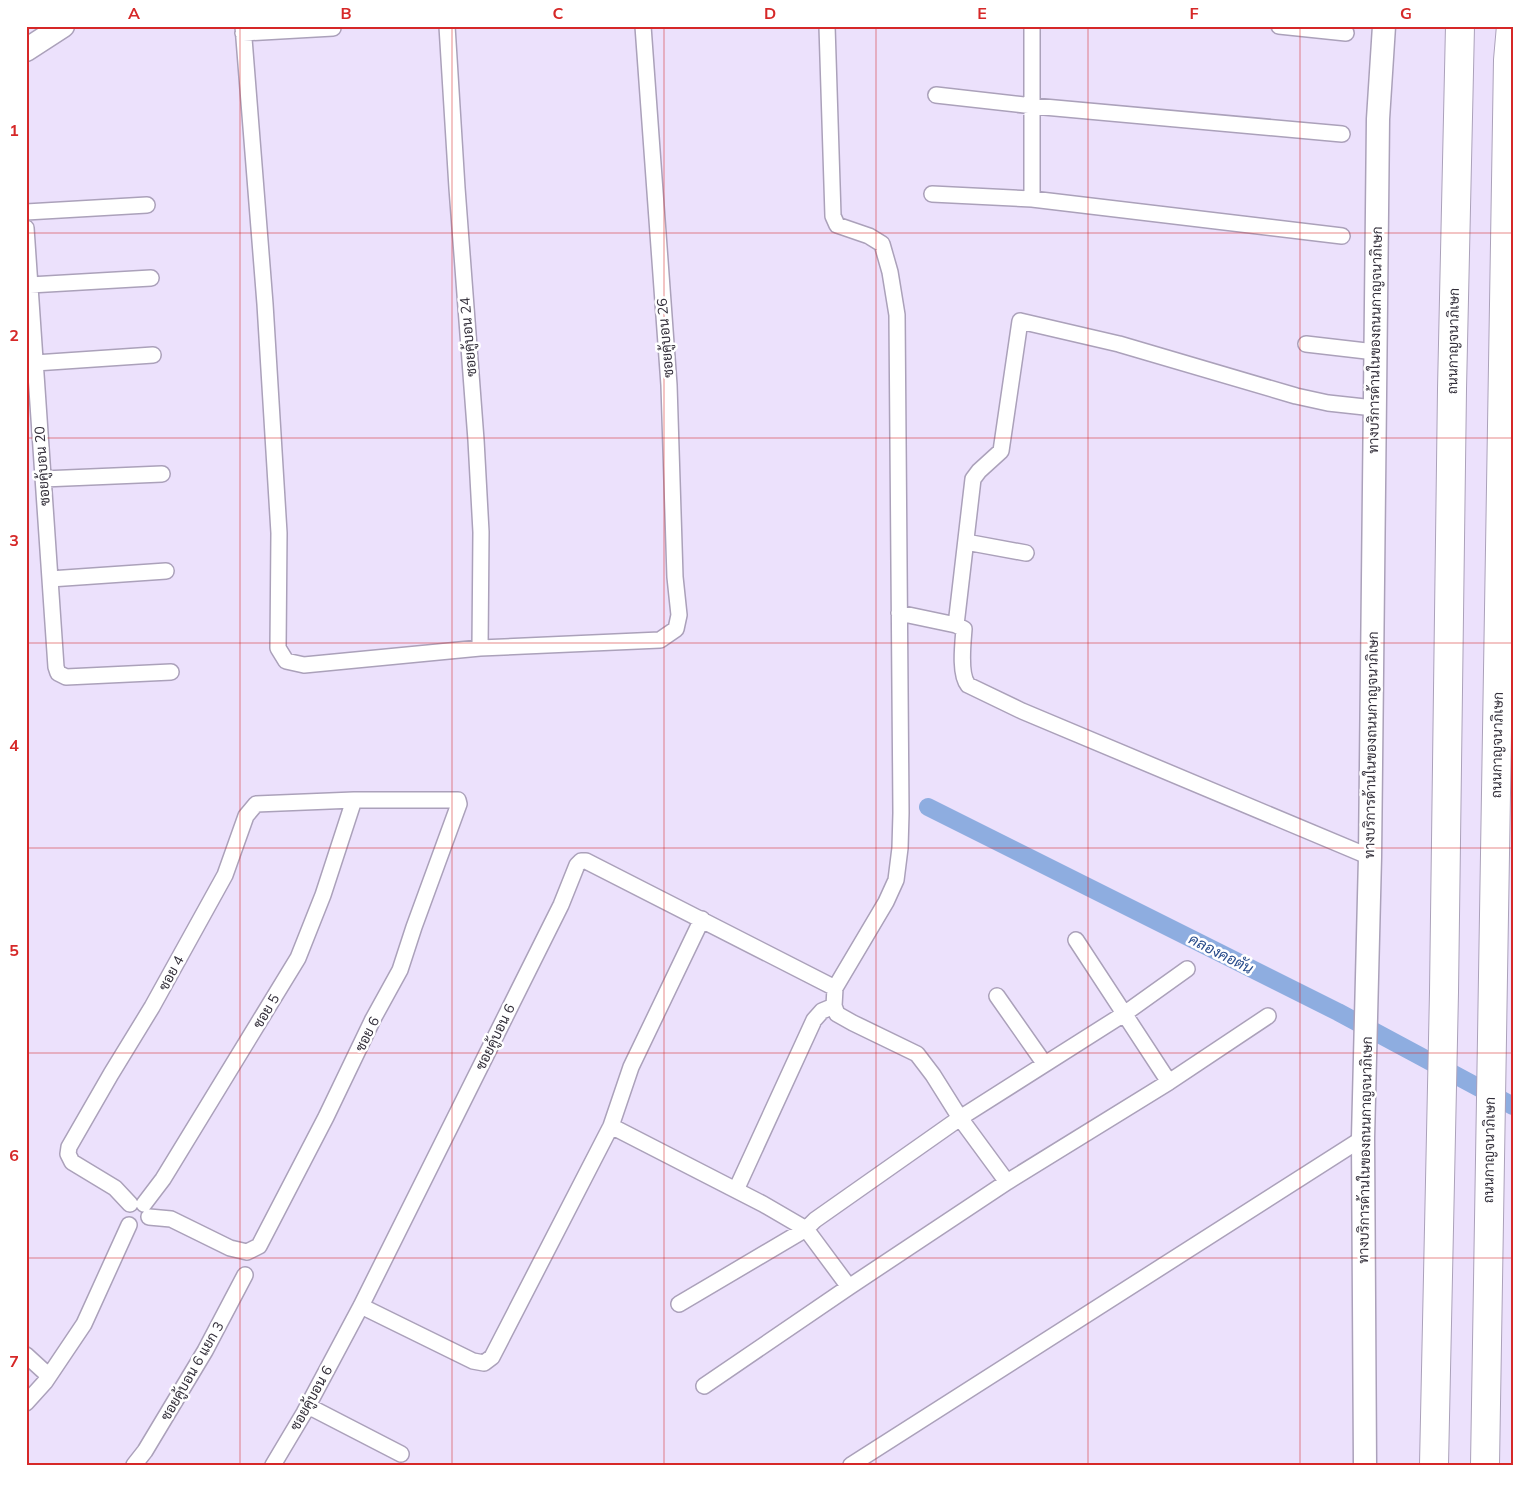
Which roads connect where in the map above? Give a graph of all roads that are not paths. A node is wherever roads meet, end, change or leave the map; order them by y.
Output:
1 (63, 26) edge
2 (447, 26) edge
3 (643, 26) edge
4 (827, 26) edge
5 (1032, 26) edge
6 (1280, 26) edge
7 (1384, 26) edge
8 (1460, 26) edge
9 (1511, 26) edge
10 (333, 28) dead end
11 (243, 30) edge
12 (1346, 33) dead end
13 (26, 50) edge
14 (936, 95) dead end
15 (1033, 106) junction
16 (1342, 134) dead end
17 (932, 194) dead end
18 (1032, 199) junction
19 (147, 205) dead end
20 (26, 212) edge
21 (26, 228) edge
22 (1342, 236) dead end
23 (151, 278) dead end
24 (30, 285) junction
25 (1306, 344) dead end
26 (1375, 352) junction
27 (152, 355) dead end
28 (35, 364) junction
29 (1374, 408) junction
30 (162, 474) dead end
31 (43, 479) junction
32 (966, 542) junction
33 (1026, 553) dead end
34 (166, 571) dead end
35 (50, 579) junction
36 (899, 613) junction
37 (956, 625) junction
38 (480, 648) junction
39 (172, 672) dead end
40 (354, 800) junction
41 (1370, 857) junction
42 (702, 919) junction
43 (1076, 940) dead end
44 (1187, 969) dead end
45 (835, 988) junction
46 (997, 996) dead end
47 (834, 1006) junction
48 (1124, 1014) junction
49 (1268, 1016) dead end
50 (1044, 1063) junction
51 (1169, 1082) junction
52 (960, 1118) junction
53 (611, 1126) junction
54 (1363, 1138) junction
55 (1007, 1182) junction
56 (736, 1190) junction
57 (141, 1208) junction
58 (129, 1225) junction
59 (806, 1228) junction
60 (245, 1275) dead end
61 (849, 1287) junction
62 (679, 1304) dead end
63 (361, 1306) junction
64 (26, 1355) edge
65 (49, 1376) junction
66 (704, 1386) dead end
67 (26, 1403) edge
68 (308, 1406) junction
69 (401, 1454) dead end
70 (134, 1465) edge
71 (273, 1465) edge
72 (851, 1465) edge
73 (1365, 1465) edge
74 (1434, 1465) edge
75 (1485, 1465) edge

1 - 13 main road
2 - 38 street, ซอยคู้บอน 24
3 - 38 street, ซอยคู้บอน 26
4 - 36 street
5 - 15 street
6 - 12 street
7 - 26 main road, ทางบริการด้านในของถนนกาญจนาภิเษก
8 - 74 highway, ถนนกาญจนาภิเษก
9 - 75 highway, ถนนกาญจนาภิเษก
10 - 11 street
11 - 38 street
14 - 15 street
15 - 16 street
15 - 18 street
17 - 18 street
18 - 22 street
19 - 20 street
21 - 24 street, ซอยคู้บอน 20
23 - 24 street
24 - 28 street, ซอยคู้บอน 20
25 - 26 street
26 - 29 main road, ทางบริการด้านในของถนนกาญจนาภิเษก
27 - 28 street
28 - 31 street, ซอยคู้บอน 20
29 - 32 street
29 - 41 main road, ทางบริการด้านในของถนนกาญจนาภิเษก
30 - 31 street
31 - 35 street, ซอยคู้บอน 20
32 - 33 street
32 - 37 street
34 - 35 street
35 - 39 street, ซอยคู้บอน 20
36 - 37 street
36 - 45 street
37 - 41 street
40 - 57 street, ซอย 5
40 - 57 street, ซอย 4
40 - 57 street, ซอย 6
41 - 54 main road, ทางบริการด้านในของถนนกาญจนาภิเษก
42 - 45 street, ซอยคู้บอน 6
42 - 53 street
42 - 63 street, ซอยคู้บอน 6
43 - 48 street
44 - 48 street
45 - 47 street
46 - 50 street
47 - 52 street
47 - 56 street
48 - 50 street
48 - 51 street
49 - 51 street
50 - 52 street
51 - 55 street
52 - 55 street
52 - 59 street
53 - 56 street
53 - 63 street
54 - 72 street
54 - 73 main road, ทางบริการด้านในของถนนกาญจนาภิเษก
55 - 61 street
56 - 59 street
57 - 58 street
57 - 58 street
58 - 65 street
59 - 61 street
59 - 62 street
60 - 70 street, ซอยคู้บอน 6 แยก 3
61 - 66 street
63 - 68 street, ซอยคู้บอน 6
64 - 65 street
65 - 67 street
68 - 69 street
68 - 71 street, ซอยคู้บอน 6

